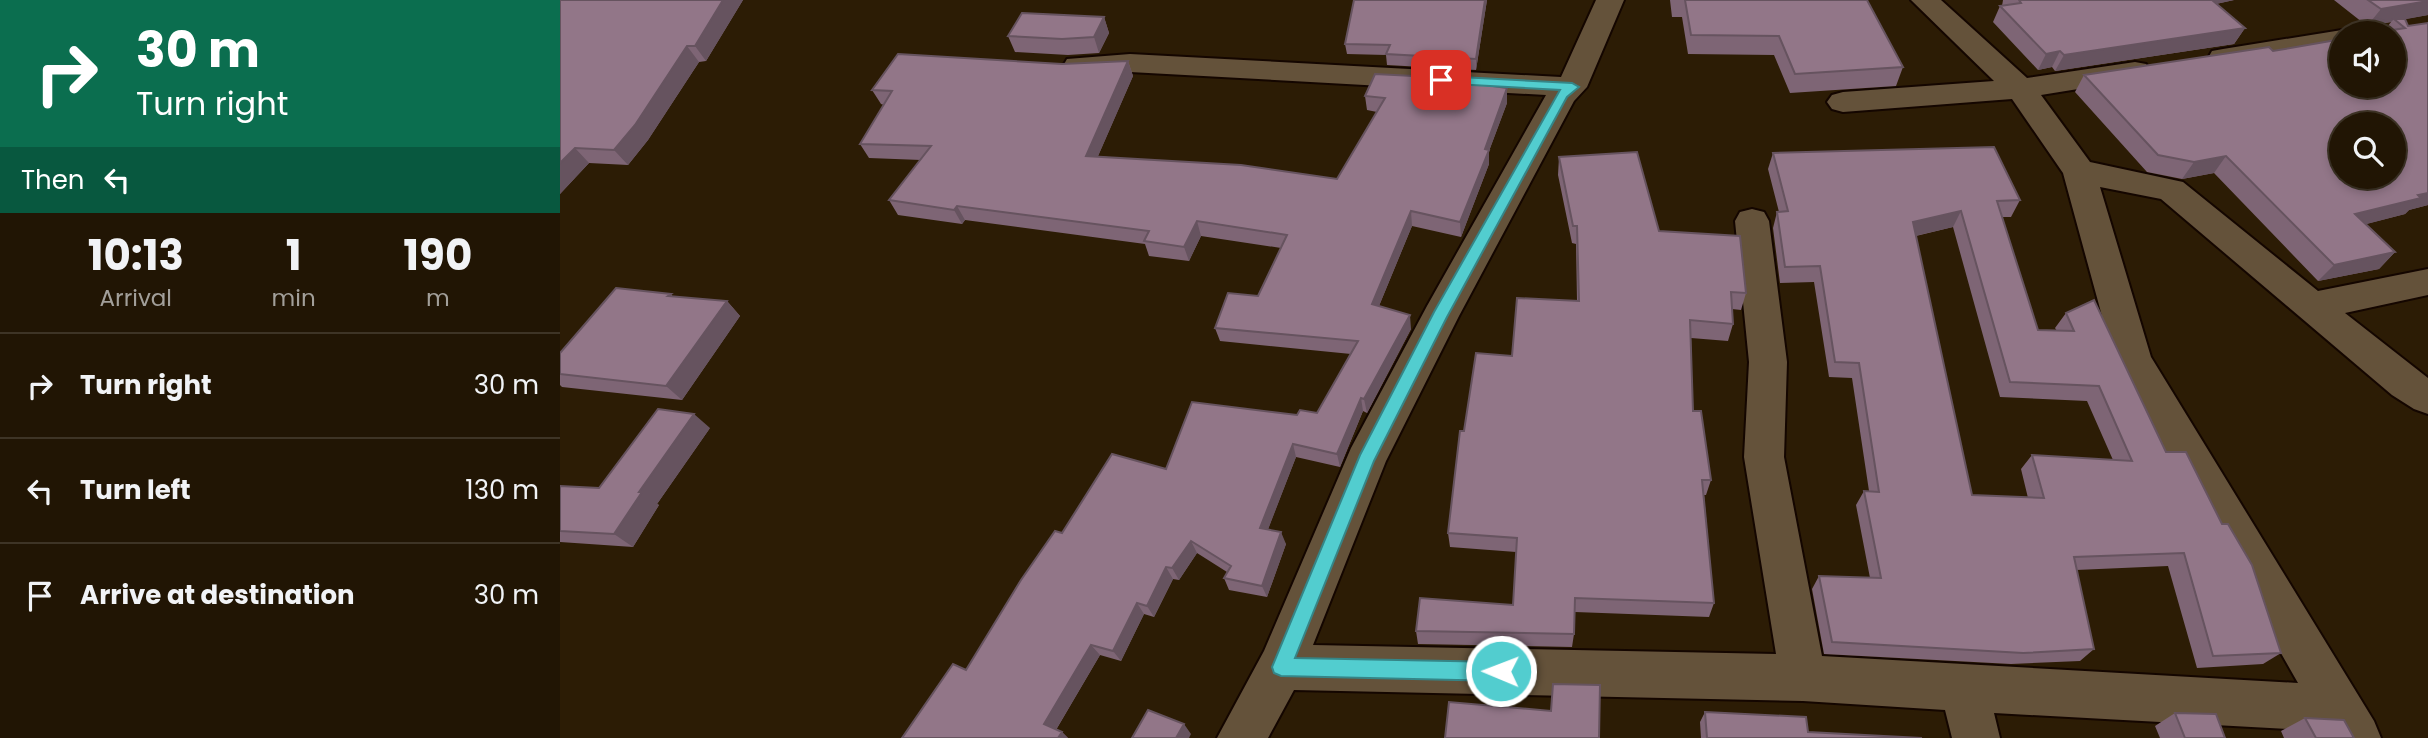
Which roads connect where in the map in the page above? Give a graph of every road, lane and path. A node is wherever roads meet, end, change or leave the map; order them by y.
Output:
1 (1610, 0) edge
2 (1925, 0) edge
3 (2329, 41) edge
4 (1055, 66) edge
5 (1572, 87) junction
6 (2020, 89) junction
7 (1843, 102) dead end
8 (2079, 171) junction
9 (1752, 221) dead end
10 (2428, 282) edge
11 (2312, 306) junction
12 (2428, 398) edge
13 (1281, 667) junction
14 (1803, 678) junction
15 (1964, 686) junction
16 (2348, 722) edge
17 (1241, 738) edge
18 (1976, 738) edge

1 - 5 street
2 - 6 street
3 - 6 street
4 - 5 street
5 - 13 street
6 - 7 street
6 - 8 street
8 - 11 street
8 - 16 street
9 - 14 street
10 - 11 street
11 - 12 street
13 - 14 street
13 - 17 street
14 - 15 street
15 - 16 street
15 - 18 street

